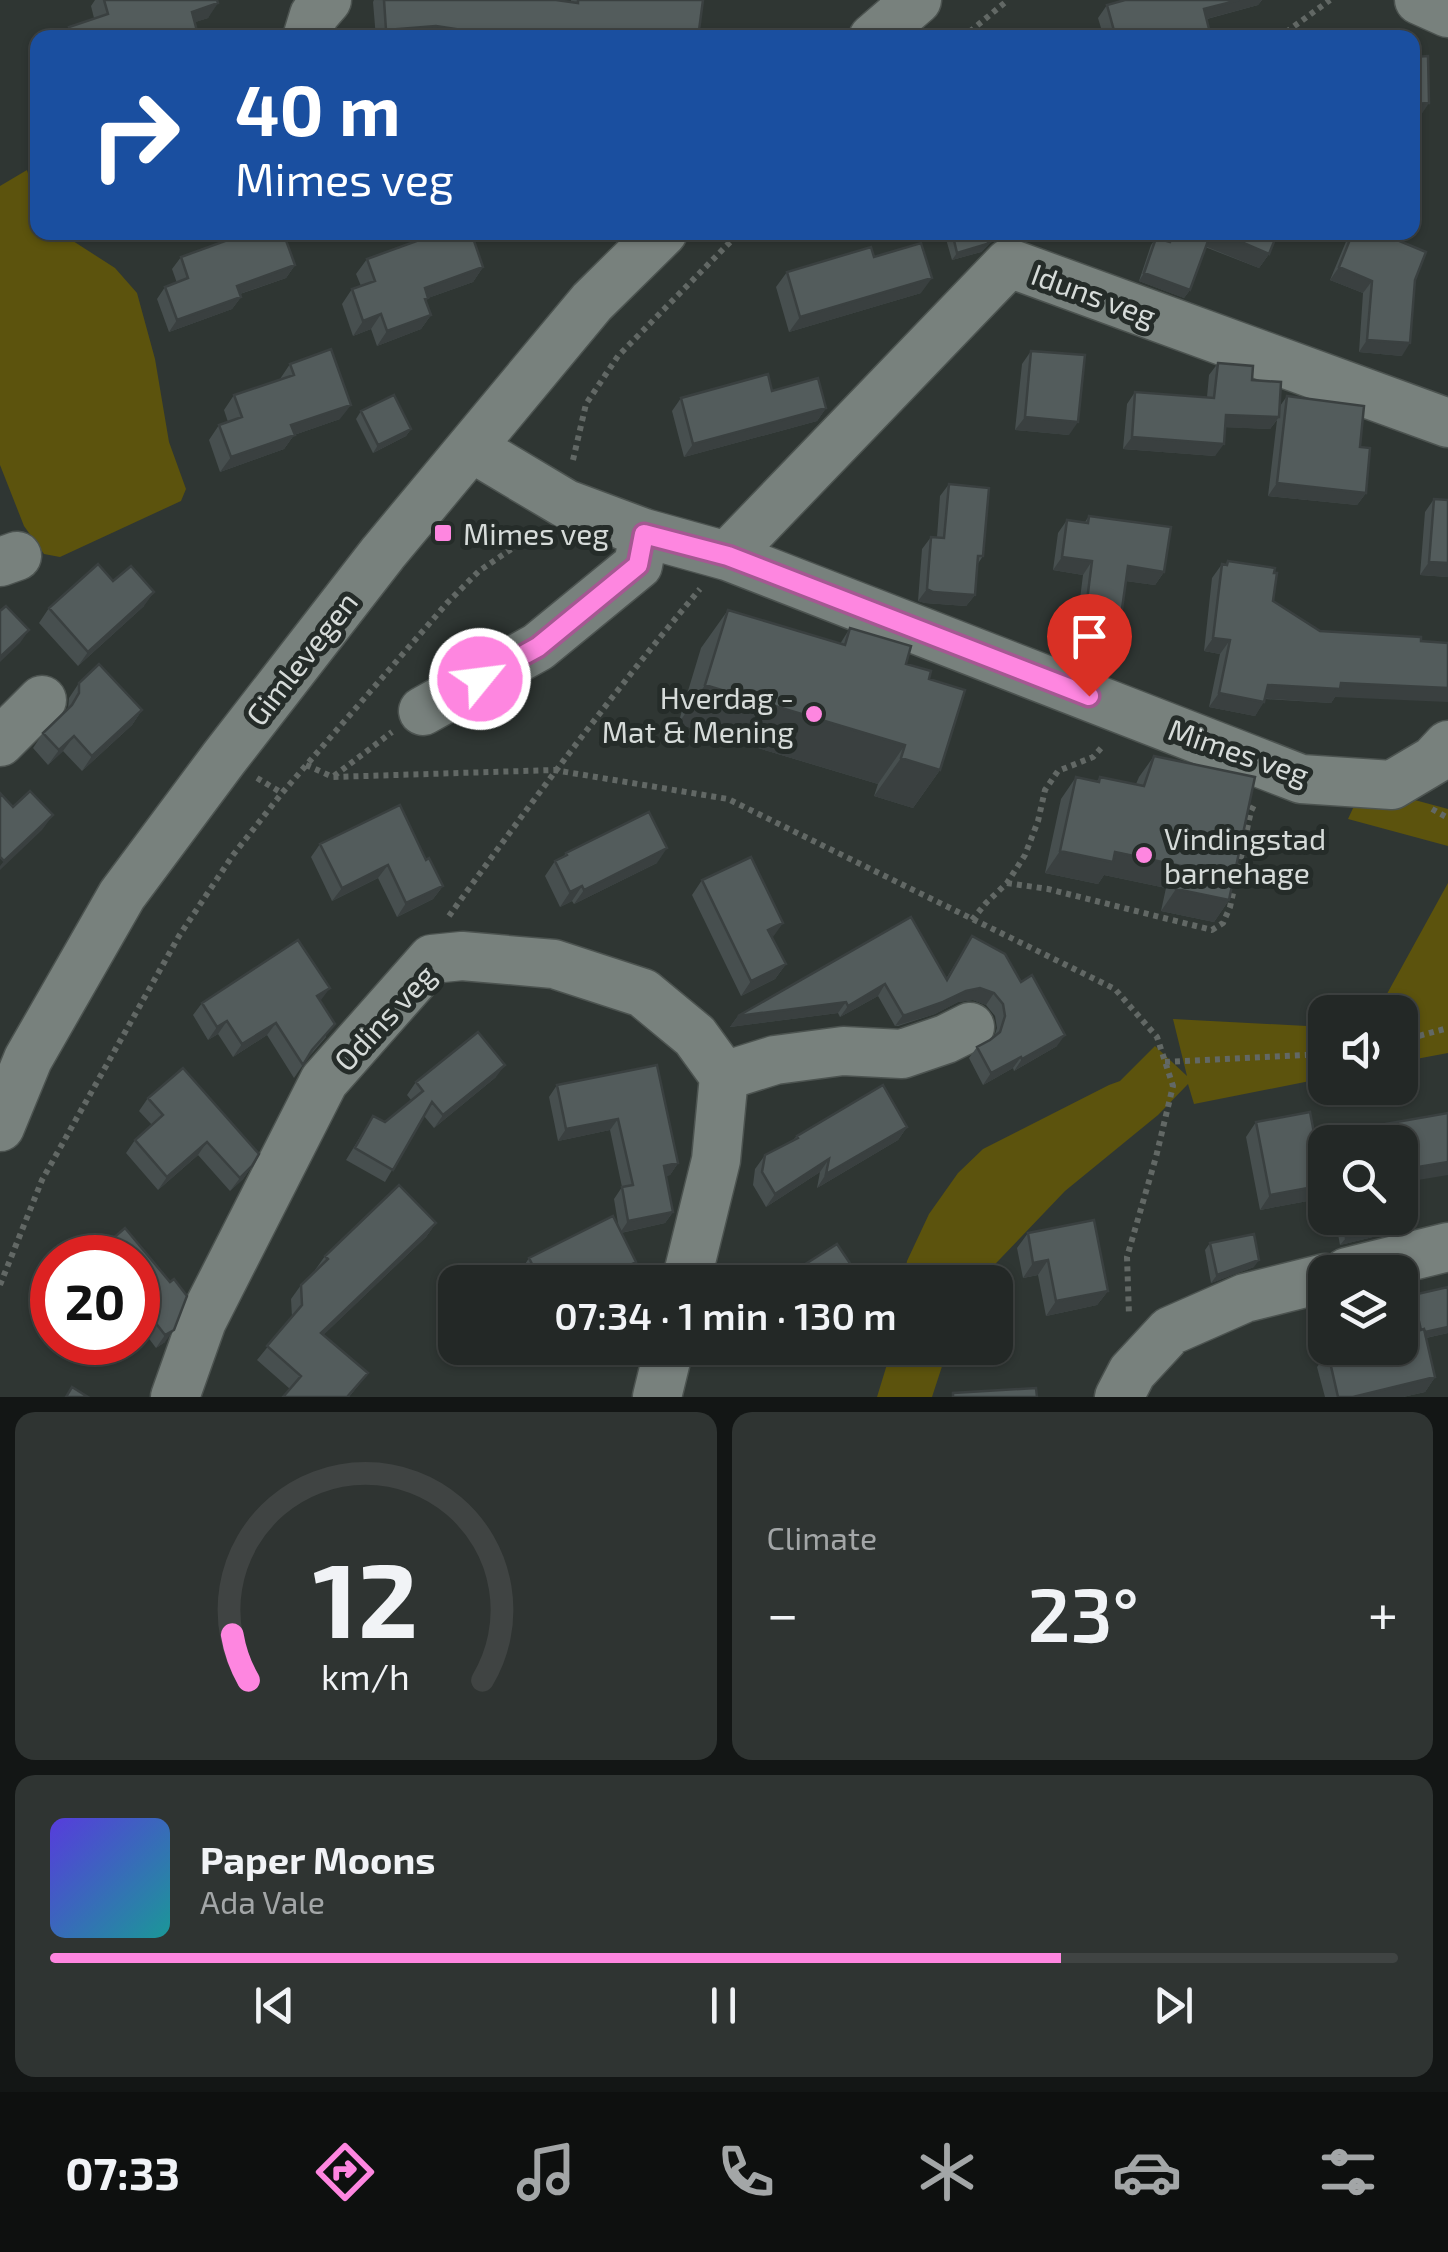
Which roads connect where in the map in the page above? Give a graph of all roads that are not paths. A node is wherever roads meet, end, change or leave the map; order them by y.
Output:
1 (327, 0) edge
2 (918, 0) edge
3 (1419, 0) edge
4 (1448, 13) edge
5 (309, 30) edge
6 (882, 30) edge
7 (655, 240) edge
8 (1448, 423) edge
9 (472, 448) junction
10 (644, 534) junction
11 (728, 556) junction
12 (42, 700) dead end
13 (423, 711) road end
14 (0, 742) edge
15 (1448, 745) edge
16 (970, 1026) dead end
17 (14, 1060) edge
18 (724, 1076) junction
19 (0, 1127) edge
20 (1448, 1247) edge
21 (1416, 1255) edge
22 (690, 1265) edge
23 (1308, 1282) edge
24 (665, 1365) edge
25 (1126, 1384) edge
26 (176, 1397) edge
27 (657, 1397) edge

1 - 5 street
2 - 6 street
3 - 4 street
7 - 9 street, Gimlevegen
8 - 11 street, Iduns veg
9 - 10 street, Mimes veg
9 - 17 street, Gimlevegen
10 - 11 street, Mimes veg
10 - 13 street
11 - 15 street, Mimes veg
12 - 14 street
16 - 18 street
17 - 19 street, Gimlevegen
18 - 22 street
18 - 26 street, Odins veg
20 - 21 street
23 - 25 street
24 - 27 street

